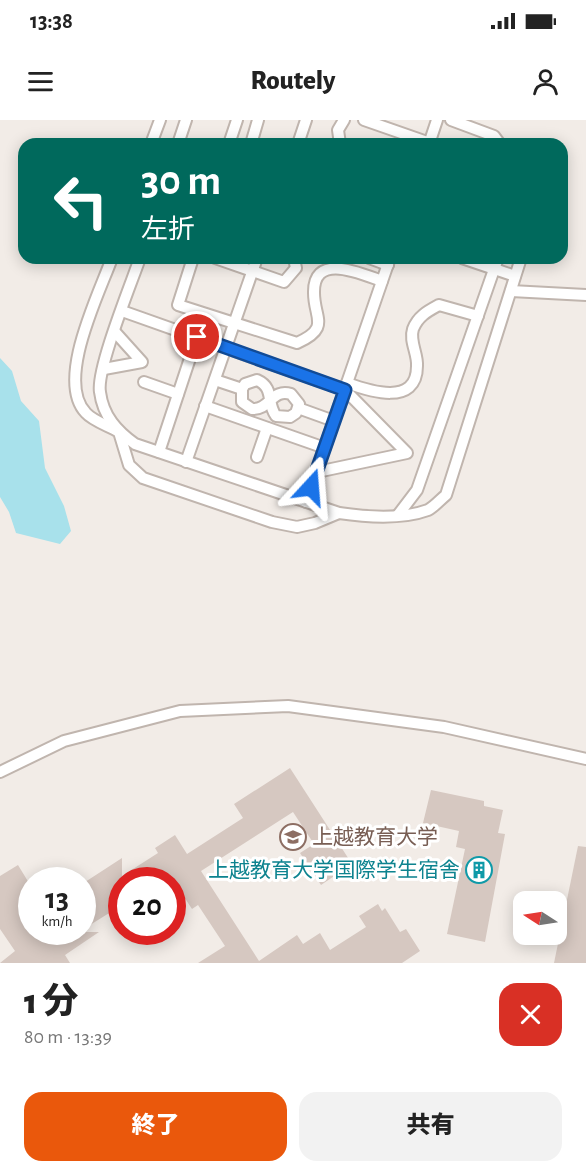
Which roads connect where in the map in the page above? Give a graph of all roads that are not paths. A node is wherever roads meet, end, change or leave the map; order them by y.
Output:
1 (160, 120) edge
2 (186, 120) edge
3 (237, 120) edge
4 (258, 120) edge
5 (306, 120) edge
6 (344, 120) edge
7 (364, 120) edge
8 (437, 120) edge
9 (451, 120) edge
10 (153, 138) edge
11 (180, 138) edge
12 (231, 138) edge
13 (252, 138) edge
14 (300, 138) edge
15 (339, 138) edge
16 (413, 138) edge
17 (431, 138) edge
18 (496, 138) edge
19 (110, 264) edge
20 (138, 264) edge
21 (191, 264) edge
22 (231, 264) edge
23 (255, 264) edge
24 (295, 264) edge
25 (388, 264) edge
26 (496, 264) edge
27 (497, 264) edge
28 (519, 264) edge
29 (252, 272) junction
30 (515, 276) junction
31 (382, 281) junction
32 (511, 291) junction
33 (586, 295) edge
34 (122, 311) junction
35 (478, 316) junction
36 (234, 324) junction
37 (115, 332) junction
38 (197, 337) junction
39 (226, 347) junction
40 (104, 369) junction
41 (214, 380) junction
42 (144, 382) dead end
43 (346, 387) junction
44 (242, 389) junction
45 (178, 394) junction
46 (270, 401) junction
47 (205, 406) junction
48 (297, 408) junction
49 (334, 421) junction
50 (267, 428) junction
51 (119, 432) junction
52 (325, 448) junction
53 (159, 452) junction
54 (257, 457) dead end
55 (186, 462) junction
56 (316, 472) junction
57 (306, 502) junction
58 (339, 513) junction
59 (398, 515) junction
60 (586, 759) edge
61 (0, 772) edge

1 - 10 lane
2 - 11 lane
3 - 12 lane
4 - 13 lane
5 - 14 lane
6 - 15 lane
7 - 16 lane
8 - 17 lane
9 - 18 lane
19 - 51 lane
20 - 34 lane
21 - 36 lane
22 - 29 lane
23 - 29 lane
24 - 29 lane
25 - 31 lane
26 - 35 lane
27 - 30 lane
28 - 30 lane
29 - 36 lane
30 - 32 lane
31 - 36 lane
31 - 43 lane
32 - 33 lane
32 - 59 lane
34 - 37 lane
34 - 38 lane
35 - 43 lane
35 - 59 lane
36 - 39 lane
37 - 40 lane
37 - 40 lane
38 - 39 lane
38 - 45 lane
39 - 41 lane
39 - 43 lane
40 - 51 lane
41 - 44 lane
41 - 47 lane
42 - 45 lane
43 - 49 lane
43 - 56 lane
44 - 46 lane
44 - 46 lane
45 - 53 lane
46 - 48 lane
46 - 48 lane
47 - 50 lane
47 - 55 lane
48 - 49 lane
49 - 52 lane
50 - 52 lane
50 - 54 lane
51 - 53 lane
51 - 58 lane
52 - 56 lane
53 - 55 lane
55 - 57 lane
56 - 57 lane
57 - 58 lane
58 - 59 lane
60 - 61 lane

